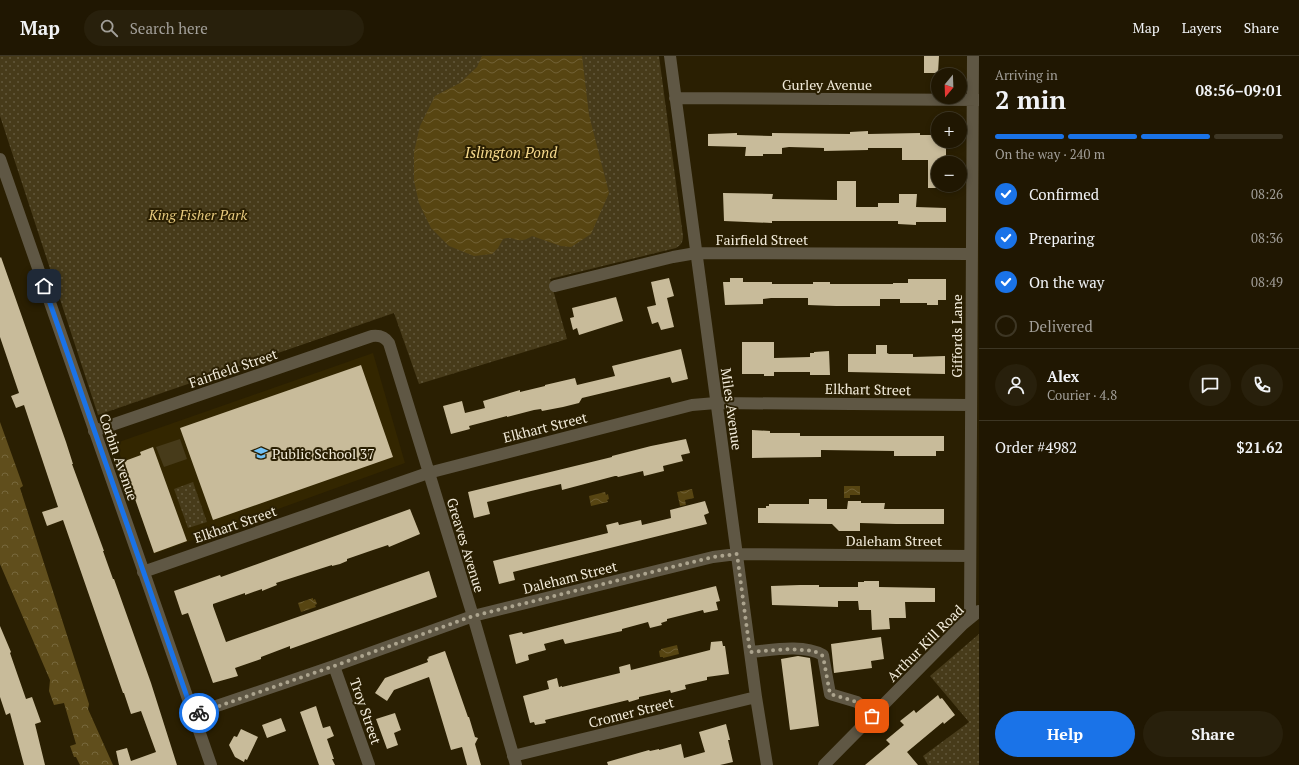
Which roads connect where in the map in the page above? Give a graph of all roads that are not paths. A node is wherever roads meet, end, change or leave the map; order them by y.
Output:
1 (670, 56) edge
2 (973, 56) edge
3 (675, 98) junction
4 (976, 100) edge
5 (0, 160) edge
6 (696, 254) junction
7 (972, 254) junction
8 (555, 286) dead end
9 (382, 336) joint
10 (975, 339) edge
11 (716, 403) junction
12 (971, 405) junction
13 (94, 431) junction
14 (428, 473) junction
15 (737, 554) junction
16 (970, 556) junction
17 (143, 572) junction
18 (975, 614) edge
19 (473, 616) junction
20 (750, 652) junction
21 (334, 666) junction
22 (756, 697) junction
23 (193, 714) junction
24 (872, 716) junction
25 (514, 761) edge
26 (211, 765) edge
27 (369, 765) edge
28 (766, 765) edge
29 (824, 765) edge

1 - 3 street, Miles Avenue
2 - 4 street, Giffords Lane
3 - 4 street, Gurley Avenue
3 - 6 street, Miles Avenue
4 - 7 street, Giffords Lane
5 - 13 street, Corbin Avenue
6 - 7 street, Fairfield Street
6 - 8 street, Fairfield Street
6 - 11 street, Miles Avenue
7 - 10 street, Giffords Lane
9 - 13 street, Fairfield Street
9 - 14 street, Greaves Avenue
10 - 12 street, Giffords Lane
11 - 12 street, Elkhart Street
11 - 14 street, Elkhart Street
11 - 15 street, Miles Avenue
12 - 16 street, Giffords Lane
13 - 17 street, Corbin Avenue
14 - 17 street, Elkhart Street
14 - 19 street, Greaves Avenue
15 - 16 street, Daleham Street
15 - 19 street, Daleham Street
15 - 20 street, Miles Avenue
16 - 18 street, Giffords Lane
17 - 23 street, Corbin Avenue
18 - 24 street, Arthur Kill Road
19 - 21 street, Daleham Street
19 - 25 street, Greaves Avenue
20 - 22 street, Miles Avenue
20 - 24 street
21 - 23 street, Daleham Street
21 - 27 street, Troy Street
22 - 25 street, Cromer Street
22 - 28 street, Miles Avenue
23 - 26 street, Corbin Avenue
24 - 29 street, Arthur Kill Road

